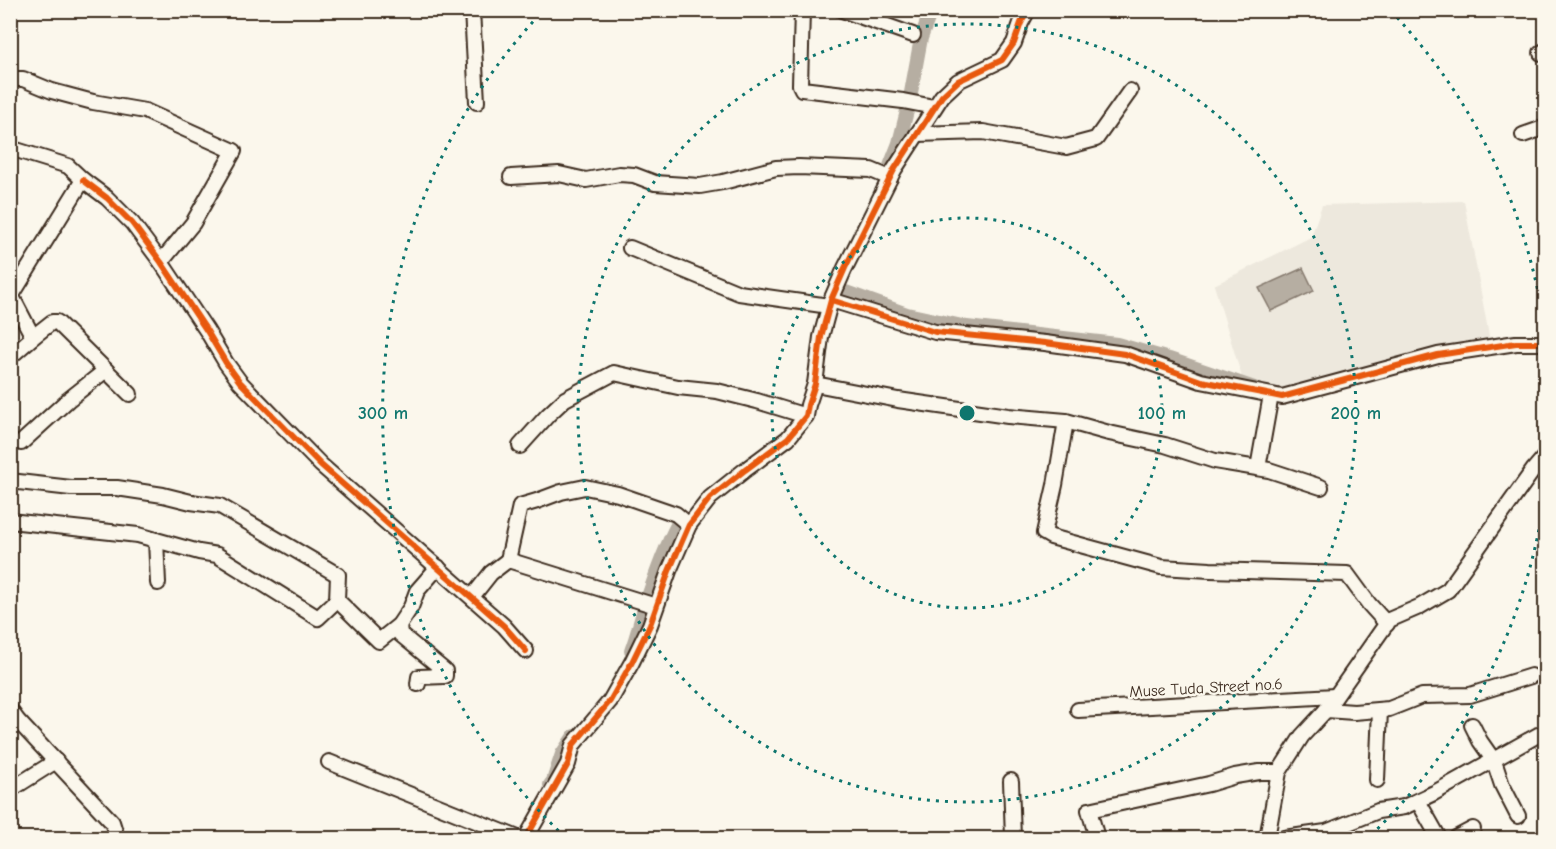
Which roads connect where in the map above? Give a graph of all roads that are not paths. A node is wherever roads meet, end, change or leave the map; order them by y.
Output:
1 (472, 10) edge
2 (802, 10) edge
3 (842, 10) edge
4 (1028, 10) edge
5 (913, 35) dead end
6 (10, 79) edge
7 (1130, 91) dead end
8 (477, 102) dead end
9 (934, 106) junction
10 (1545, 128) edge
11 (916, 134) junction
12 (1523, 135) dead end
13 (10, 148) edge
14 (511, 177) dead end
15 (890, 178) junction
16 (83, 180) junction
17 (630, 248) dead end
18 (161, 262) junction
19 (11, 294) edge
20 (830, 303) junction
21 (33, 338) junction
22 (1545, 343) edge
23 (10, 357) edge
24 (106, 370) junction
25 (815, 384) junction
26 (130, 394) dead end
27 (1271, 395) junction
28 (806, 416) junction
29 (1066, 421) junction
30 (21, 443) dead end
31 (520, 446) dead end
32 (1545, 455) edge
33 (1257, 468) junction
34 (10, 481) edge
35 (1321, 487) dead end
36 (10, 522) edge
37 (688, 525) junction
38 (156, 540) junction
39 (508, 560) junction
40 (438, 567) junction
41 (158, 583) dead end
42 (472, 597) junction
43 (337, 600) junction
44 (650, 604) junction
45 (1387, 624) junction
46 (399, 625) junction
47 (526, 651) dead end
48 (1531, 676) dead end
49 (418, 684) dead end
50 (1335, 696) junction
51 (1078, 710) dead end
52 (1326, 710) junction
53 (1380, 710) junction
54 (13, 718) edge
55 (1472, 725) dead end
56 (1545, 733) edge
57 (56, 761) junction
58 (1494, 761) junction
59 (329, 762) dead end
60 (1279, 772) junction
61 (1377, 780) dead end
62 (1011, 781) dead end
63 (10, 790) edge
64 (1418, 801) junction
65 (1518, 816) dead end
66 (1473, 829) dead end
67 (117, 838) edge
68 (518, 838) edge
69 (526, 838) edge
70 (1013, 838) edge
71 (1097, 838) edge
72 (1267, 838) edge
73 (1284, 838) edge
74 (1438, 838) edge
75 (1456, 838) edge

1 - 8 street
2 - 9 street
3 - 5 street
4 - 9 street
6 - 18 street
7 - 11 street
9 - 11 street
10 - 12 street
11 - 15 street
13 - 16 street
14 - 15 street
15 - 20 street
16 - 18 street
16 - 19 street
17 - 20 street
18 - 40 street
19 - 21 street
20 - 25 street
20 - 27 street
21 - 23 street
21 - 24 street
22 - 27 street
24 - 26 street
24 - 30 street
25 - 28 street
25 - 29 street
27 - 33 street
28 - 31 street
28 - 37 street
29 - 33 street
29 - 45 street
32 - 45 street
33 - 35 street
34 - 43 street
36 - 38 street
37 - 39 street
37 - 44 street
38 - 41 street
38 - 43 street
39 - 42 street
39 - 44 street
40 - 42 street
40 - 46 street
42 - 47 street
43 - 46 street
44 - 69 street
45 - 50 street
46 - 49 street
48 - 53 street
50 - 51 street, Muse Tuda Street no.6
50 - 52 street
52 - 53 street
52 - 60 street
53 - 61 street
54 - 57 street
55 - 58 street
56 - 58 street
57 - 63 street
57 - 67 street
58 - 64 street
58 - 65 street
59 - 68 street
60 - 71 street
60 - 72 street
62 - 70 street
64 - 73 street
64 - 74 street
66 - 75 street

